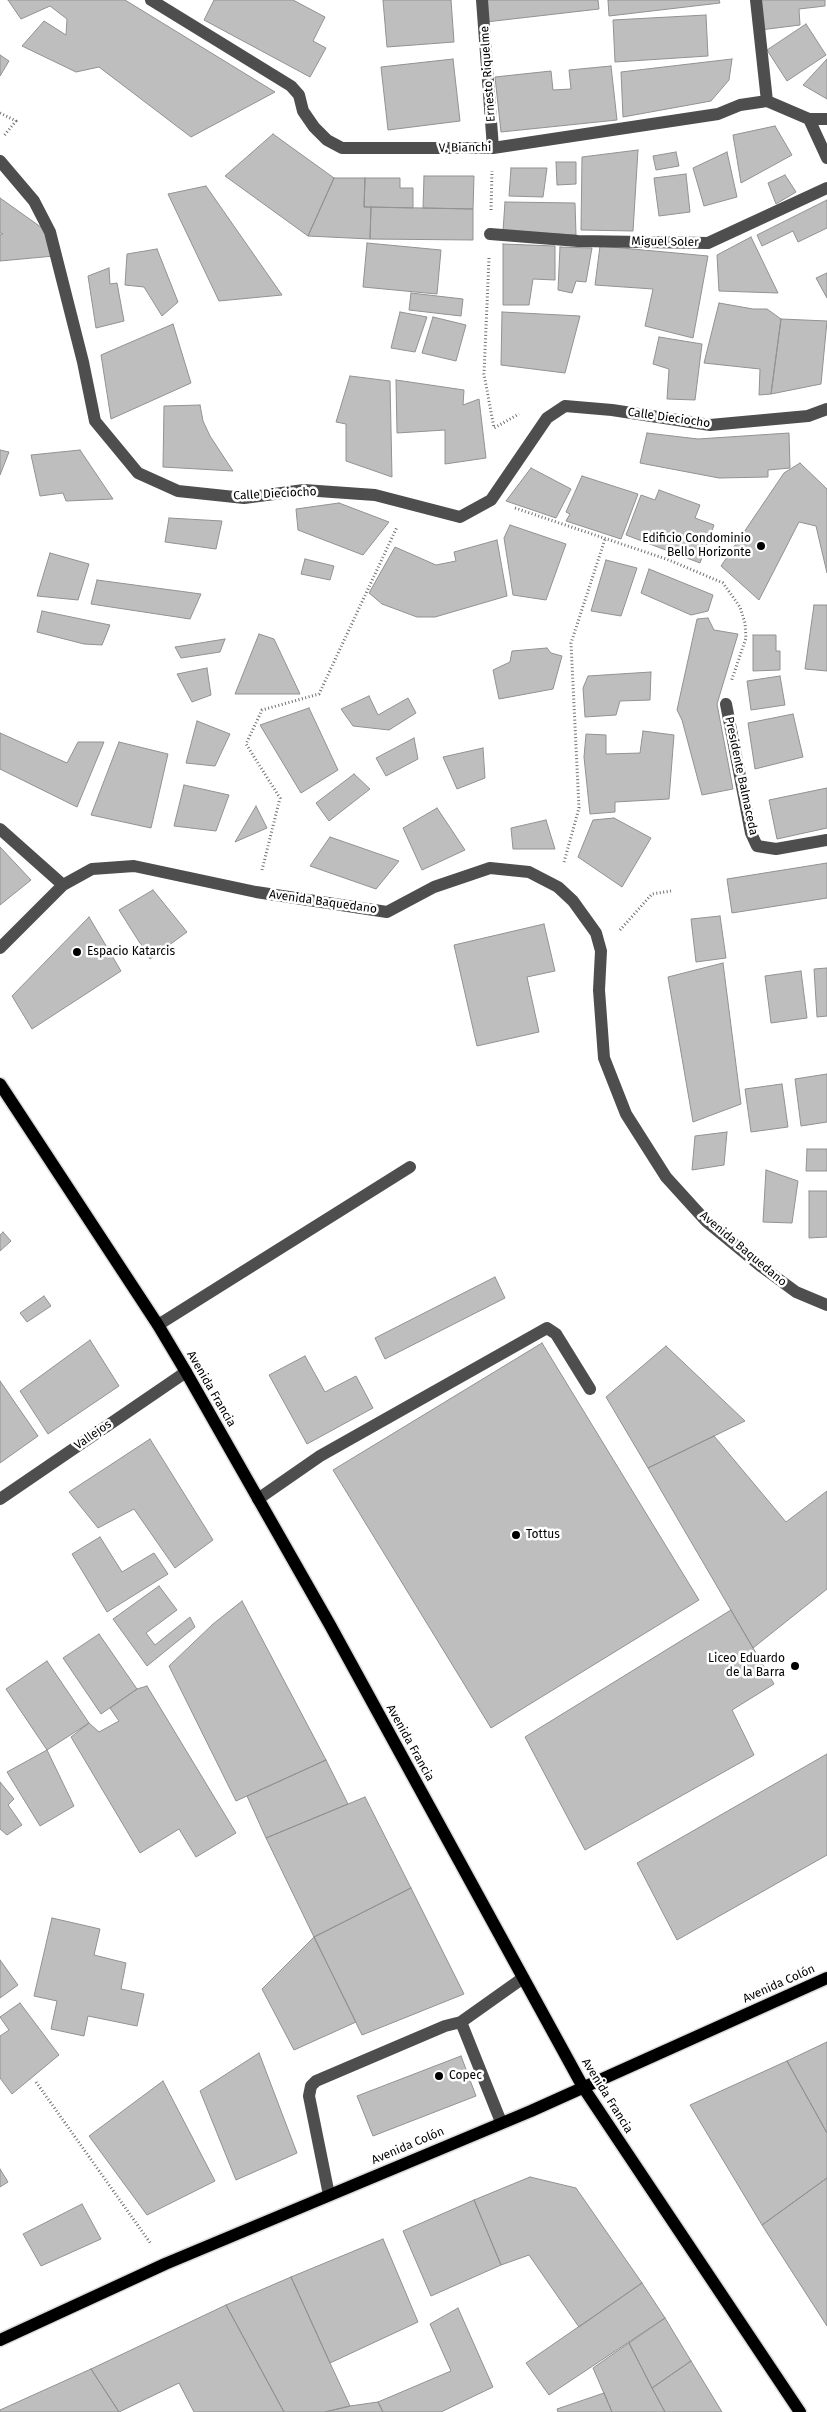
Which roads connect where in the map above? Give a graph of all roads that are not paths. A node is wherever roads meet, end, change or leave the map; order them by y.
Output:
1 (151, 0) edge
2 (482, 0) edge
3 (756, 0) edge
4 (767, 101) junction
5 (808, 118) junction
6 (827, 120) edge
7 (493, 148) junction
8 (827, 158) edge
9 (0, 161) edge
10 (827, 188) edge
11 (490, 234) road end
12 (827, 409) edge
13 (726, 704) road end
14 (0, 829) edge
15 (827, 840) edge
16 (62, 885) junction
17 (0, 948) edge
18 (0, 1084) edge
19 (410, 1166) dead end
20 (827, 1305) edge
21 (158, 1325) junction
22 (186, 1372) junction
23 (590, 1389) dead end
24 (0, 1499) edge
25 (258, 1499) junction
26 (523, 1978) junction
27 (827, 1978) edge
28 (461, 2022) junction
29 (583, 2087) junction
30 (501, 2122) junction
31 (329, 2195) junction
32 (0, 2340) edge
33 (800, 2412) edge

1 - 7 street, V. Bianchi
2 - 7 street, Ernesto Riquelme
3 - 4 street
4 - 5 street
4 - 7 street, V. Bianchi
5 - 6 street
5 - 8 street
9 - 12 street, Calle Dieciocho
10 - 11 street, Miguel Soler
13 - 15 street, Presidente Balmaceda
14 - 16 street
16 - 17 street, Avenida Baquedano
16 - 20 street, Avenida Baquedano
18 - 21 main road, Avenida Francia
19 - 21 street
21 - 22 main road, Avenida Francia
22 - 24 street, Vallejos
22 - 25 main road, Avenida Francia
23 - 25 street
25 - 26 main road, Avenida Francia
26 - 28 street
26 - 29 main road, Avenida Francia
27 - 29 main road, Avenida Colón
28 - 30 street
28 - 31 street
29 - 30 main road, Avenida Colón
29 - 33 main road, Avenida Francia
30 - 31 main road, Avenida Colón
31 - 32 main road, Avenida Colón

